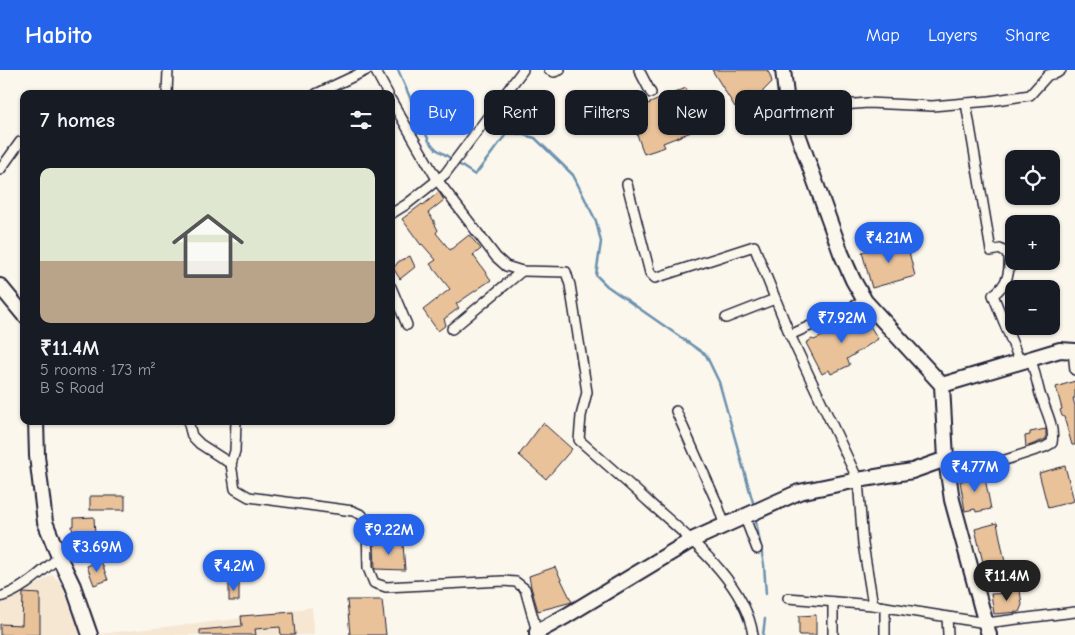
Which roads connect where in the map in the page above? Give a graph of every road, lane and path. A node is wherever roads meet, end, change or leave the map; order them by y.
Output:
1 (168, 70) edge
2 (368, 70) edge
3 (375, 70) edge
4 (523, 70) edge
5 (549, 70) edge
6 (560, 70) edge
7 (639, 70) edge
8 (783, 70) edge
9 (1061, 70) edge
10 (167, 90) edge
11 (325, 90) edge
12 (386, 90) edge
13 (786, 90) edge
14 (651, 93) dead end
15 (966, 103) junction
16 (852, 104) edge
17 (395, 107) edge
18 (798, 135) edge
19 (20, 142) dead end
20 (0, 170) edge
21 (438, 181) junction
22 (627, 184) dead end
23 (395, 212) edge
24 (522, 271) junction
25 (0, 286) edge
26 (395, 296) edge
27 (776, 299) junction
28 (865, 301) junction
29 (20, 310) edge
30 (726, 318) dead end
31 (407, 325) dead end
32 (452, 329) dead end
33 (790, 335) junction
34 (1074, 351) edge
35 (1026, 361) junction
36 (1075, 370) edge
37 (942, 385) junction
38 (676, 411) dead end
39 (36, 425) edge
40 (189, 425) edge
41 (236, 425) edge
42 (231, 464) junction
43 (947, 465) junction
44 (858, 480) junction
45 (747, 517) junction
46 (725, 526) junction
47 (692, 540) junction
48 (757, 548) dead end
49 (59, 557) junction
50 (0, 598) edge
51 (788, 598) dead end
52 (833, 602) junction
53 (873, 605) junction
54 (884, 607) junction
55 (1075, 612) edge
56 (947, 617) junction
57 (987, 629) edge
58 (537, 633) edge
59 (90, 635) edge
60 (753, 635) edge
61 (833, 635) edge
62 (885, 635) edge
63 (948, 635) edge

1 - 10 street
2 - 11 street
3 - 12 street
4 - 21 street
5 - 6 street
7 - 14 street
8 - 13 street
9 - 15 street
15 - 16 street
15 - 35 street
17 - 21 street
18 - 28 street
19 - 20 street
21 - 23 street
21 - 24 street
22 - 27 street
24 - 32 street
24 - 47 street
25 - 29 street
26 - 31 street
27 - 30 street
27 - 33 street
28 - 33 street
28 - 37 street
33 - 44 street
34 - 35 street
34 - 36 street
35 - 37 street
35 - 43 street
37 - 43 street
38 - 46 street
39 - 49 street
40 - 42 street
41 - 42 street
42 - 58 street
43 - 44 street
43 - 57 street
44 - 45 street
44 - 53 street
45 - 46 street
45 - 48 street
46 - 47 street
47 - 58 street
47 - 60 street
49 - 50 street
49 - 59 street
51 - 52 street
52 - 53 street
52 - 61 street
53 - 54 street
54 - 56 street
54 - 62 street
55 - 57 street
56 - 57 street
56 - 63 street

